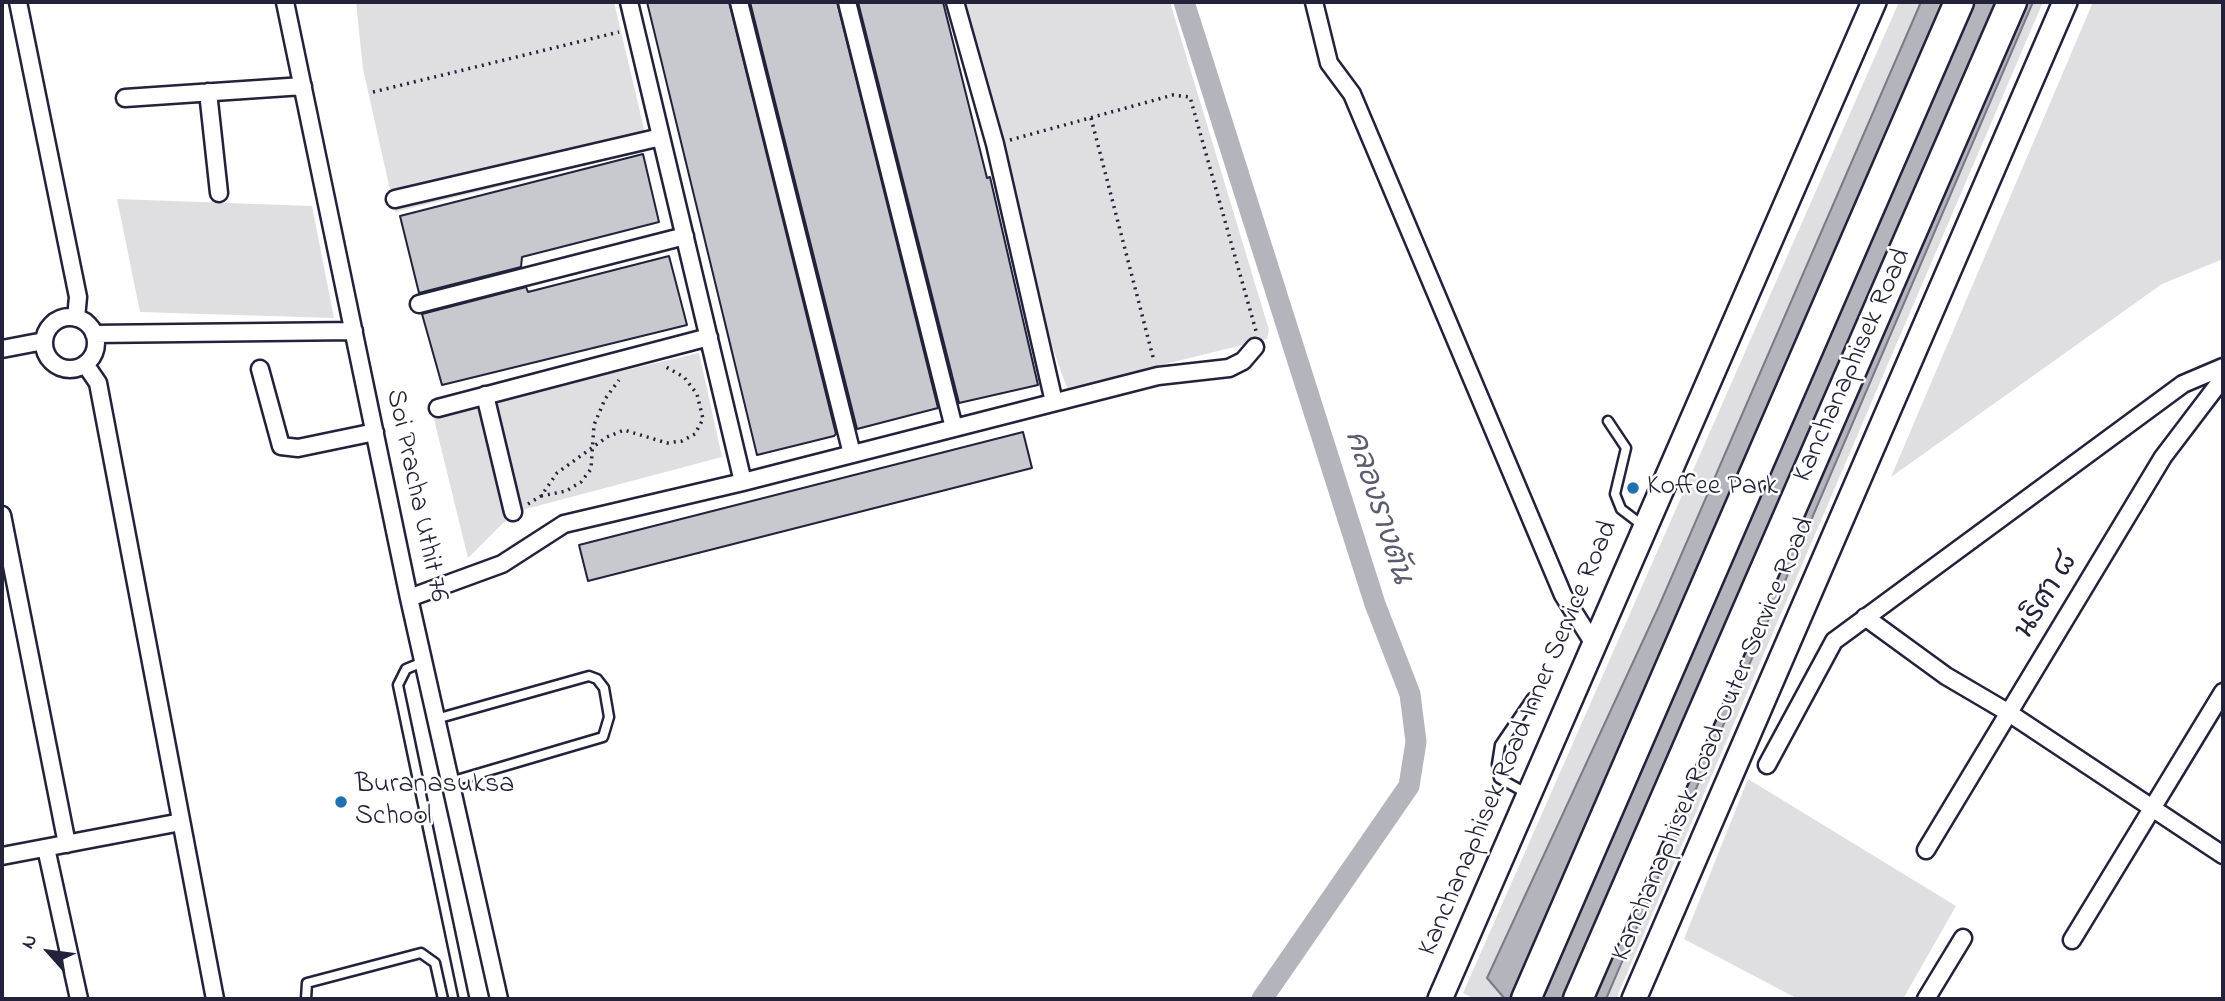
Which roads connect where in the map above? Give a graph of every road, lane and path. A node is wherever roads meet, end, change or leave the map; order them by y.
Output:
1 (18, 2) edge
2 (285, 2) edge
3 (629, 2) edge
4 (738, 2) edge
5 (847, 2) edge
6 (956, 2) edge
7 (1314, 2) edge
8 (1959, 2) edge
9 (2012, 2) edge
10 (2065, 2) edge
11 (1869, 5) edge
12 (635, 28) junction
13 (303, 86) junction
14 (208, 92) junction
15 (373, 92) dead end
16 (125, 99) dead end
17 (1091, 117) junction
18 (662, 137) junction
19 (995, 144) junction
20 (219, 193) dead end
21 (396, 199) dead end
22 (685, 236) junction
23 (419, 304) dead end
24 (76, 318) junction
25 (354, 331) junction
26 (94, 334) junction
27 (709, 337) junction
28 (44, 341) junction
29 (1255, 347) joint
30 (2, 349) edge
31 (85, 364) junction
32 (663, 366) dead end
33 (2223, 367) edge
34 (260, 369) dead end
35 (629, 376) dead end
36 (1158, 376) junction
37 (2223, 379) edge
38 (485, 395) junction
39 (1054, 402) junction
40 (438, 408) dead end
41 (1608, 421) dead end
42 (954, 428) junction
43 (374, 432) junction
44 (594, 447) junction
45 (852, 454) junction
46 (743, 482) junction
47 (541, 496) junction
48 (513, 512) joint
49 (2, 515) edge
50 (1645, 527) junction
51 (409, 598) junction
52 (1865, 617) junction
53 (1594, 644) junction
54 (423, 662) junction
55 (2223, 692) edge
56 (1532, 698) dead end
57 (2009, 713) junction
58 (436, 719) junction
59 (1768, 765) dead end
60 (450, 782) junction
61 (1528, 795) junction
62 (2150, 809) junction
63 (181, 822) junction
64 (67, 844) junction
65 (46, 848) junction
66 (1926, 850) dead end
67 (2223, 855) edge
68 (2, 856) edge
69 (1963, 938) dead end
70 (2072, 940) dead end
71 (79, 999) edge
72 (215, 999) edge
73 (306, 999) edge
74 (443, 999) edge
75 (464, 999) edge
76 (499, 999) edge
77 (1440, 999) edge
78 (1526, 999) edge
79 (1578, 999) edge
80 (1634, 999) edge
81 (1926, 999) edge

1 - 24 street
2 - 13 street, Soi Pracha Uthit 76
3 - 12 street
4 - 45 street
5 - 42 street
6 - 19 street
7 - 53 street
8 - 78 highway, Kanchanaphisek Road
9 - 79 highway, Kanchanaphisek Road
10 - 80 main road, Kanchanaphisek Road Outer Service Road
11 - 50 main road, Kanchanaphisek Road Inner Service Road
12 - 15 path
12 - 18 street
13 - 14 street
13 - 25 street, Soi Pracha Uthit 76
14 - 16 street
14 - 20 street
17 - 19 path
17 - 29 path
17 - 36 path
18 - 21 street
18 - 22 street
19 - 39 street
22 - 23 street
22 - 27 street
24 - 26 street
24 - 28 street
25 - 26 street
25 - 43 street, Soi Pracha Uthit 76
26 - 31 street
27 - 38 street
27 - 46 street
28 - 30 street
28 - 31 street
29 - 36 street
31 - 63 street
32 - 44 path
33 - 52 street
34 - 43 street
35 - 44 path
36 - 39 street
37 - 57 street, นริศา ๘
38 - 40 street
38 - 48 street
39 - 42 street
41 - 50 lane
42 - 45 street
43 - 51 street, Soi Pracha Uthit 76
44 - 47 path
44 - 47 path
45 - 46 street
46 - 51 street
47 - 48 path
49 - 64 street
50 - 53 main road, Kanchanaphisek Road Inner Service Road
51 - 54 street, Soi Pracha Uthit 76
52 - 57 street
52 - 59 street
53 - 61 main road, Kanchanaphisek Road Inner Service Road
54 - 58 street, Soi Pracha Uthit 76
54 - 75 lane
55 - 62 street
56 - 61 lane
57 - 62 street
57 - 66 street, นริศา ๘
58 - 60 street, Soi Pracha Uthit 76
58 - 60 lane
60 - 76 street, Soi Pracha Uthit 76
61 - 77 main road, Kanchanaphisek Road Inner Service Road
62 - 67 street
62 - 70 street
63 - 64 street
63 - 72 street
64 - 65 street
65 - 68 street
65 - 71 street
69 - 81 street
73 - 74 lane

